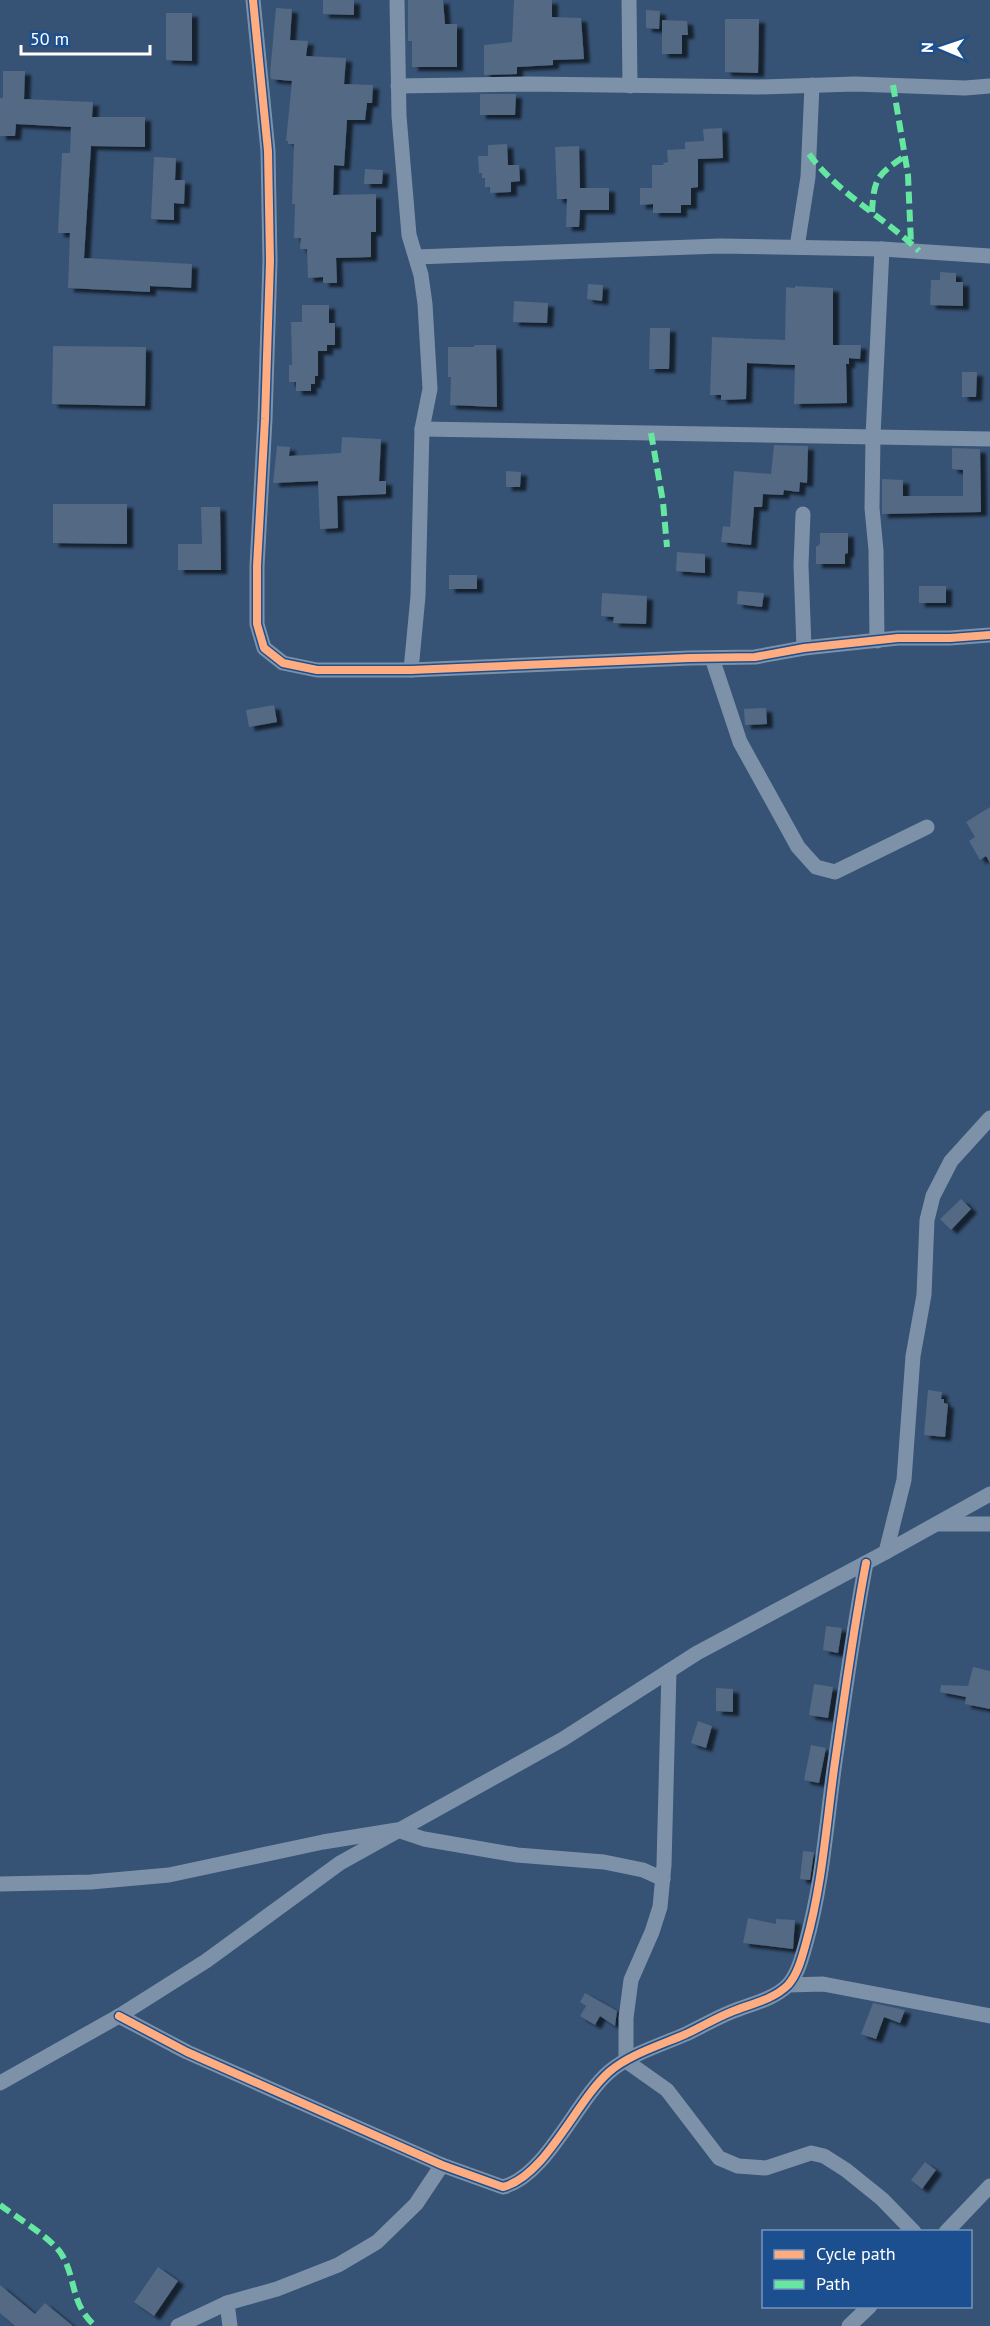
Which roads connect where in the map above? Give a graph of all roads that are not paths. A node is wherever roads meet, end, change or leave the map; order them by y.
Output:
1 (253, 0) edge
2 (397, 0) edge
3 (629, 0) edge
4 (813, 85) junction
5 (398, 86) junction
6 (990, 86) edge
7 (630, 87) junction
8 (797, 247) junction
9 (882, 249) junction
10 (416, 256) junction
11 (990, 256) edge
12 (422, 429) junction
13 (873, 436) junction
14 (990, 439) edge
15 (803, 514) dead end
16 (990, 635) edge
17 (877, 641) junction
18 (804, 648) junction
19 (712, 658) junction
20 (411, 670) junction
21 (927, 827) dead end
22 (990, 1118) edge
23 (990, 1494) edge
24 (936, 1524) junction
25 (990, 1524) edge
26 (886, 1552) junction
27 (866, 1563) junction
28 (669, 1671) junction
29 (397, 1830) junction
30 (663, 1879) junction
31 (0, 1884) edge
32 (788, 1985) junction
33 (119, 2016) junction
34 (990, 2016) edge
35 (626, 2061) junction
36 (0, 2083) edge
37 (442, 2165) junction
38 (990, 2186) edge
39 (912, 2230) edge
40 (948, 2230) edge
41 (228, 2303) junction
42 (869, 2308) edge
43 (178, 2326) edge
44 (230, 2326) edge
45 (849, 2326) edge

1 - 20 street
2 - 5 street
3 - 7 street
4 - 6 street
4 - 7 street
4 - 8 street
5 - 7 street
5 - 10 street
8 - 9 street
8 - 10 street
9 - 11 street
9 - 13 street
10 - 12 street
12 - 13 street
12 - 20 street
13 - 14 street
13 - 17 street
15 - 18 street
16 - 17 street
17 - 18 street
18 - 19 street
19 - 20 street
19 - 21 street
22 - 26 street
23 - 24 street
24 - 25 street
24 - 26 street
26 - 27 street
27 - 28 street
27 - 32 street
28 - 29 street
28 - 30 street
29 - 30 street
29 - 31 street
29 - 33 street
30 - 35 street
32 - 34 street
32 - 35 street
33 - 36 street
33 - 37 street
35 - 37 street
35 - 39 street
37 - 41 street
38 - 40 street
41 - 43 street
41 - 44 street
42 - 45 street

